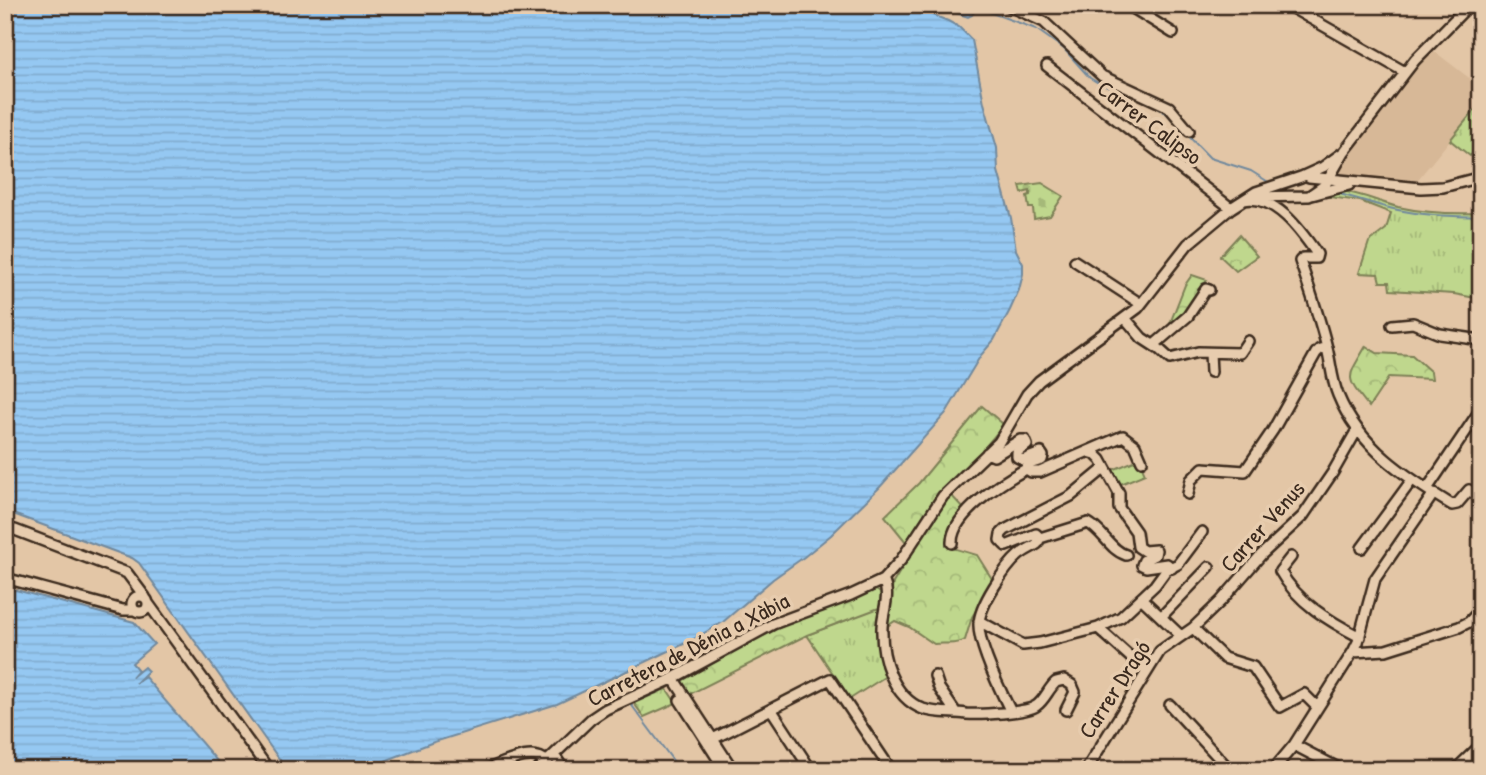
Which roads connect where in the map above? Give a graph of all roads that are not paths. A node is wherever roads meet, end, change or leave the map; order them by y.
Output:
1 (1007, 5) edge
2 (1128, 5) edge
3 (1287, 5) edge
4 (1469, 5) edge
5 (1173, 33) dead end
6 (1047, 66) dead end
7 (1405, 72) junction
8 (1189, 131) dead end
9 (1344, 152) junction
10 (1305, 177) junction
11 (1481, 177) edge
12 (1329, 178) junction
13 (1358, 183) junction
14 (1312, 194) junction
15 (1243, 199) junction
16 (1231, 208) junction
17 (1075, 261) dead end
18 (1209, 290) dead end
19 (1141, 304) junction
20 (1125, 318) junction
21 (1392, 326) dead end
22 (1481, 340) edge
23 (1248, 341) dead end
24 (1154, 345) junction
25 (1327, 347) junction
26 (1210, 353) junction
27 (1211, 372) dead end
28 (1481, 409) edge
29 (1357, 430) junction
30 (1088, 452) junction
31 (987, 453) junction
32 (1142, 461) dead end
33 (1105, 468) junction
34 (1027, 469) junction
35 (1412, 480) junction
36 (1430, 491) junction
37 (1188, 494) dead end
38 (1481, 499) edge
39 (5, 529) edge
40 (1202, 532) dead end
41 (1040, 538) junction
42 (952, 543) dead end
43 (1362, 548) dead end
44 (1126, 555) dead end
45 (1291, 557) dead end
46 (1209, 567) dead end
47 (1172, 568) junction
48 (5, 578) edge
49 (883, 580) junction
50 (1141, 598) junction
51 (143, 603) junction
52 (1481, 608) edge
53 (1161, 617) junction
54 (979, 621) junction
55 (1098, 628) junction
56 (1193, 628) junction
57 (1180, 635) junction
58 (1360, 636) junction
59 (1353, 652) junction
60 (1147, 671) junction
61 (935, 676) dead end
62 (671, 680) junction
63 (1170, 705) dead end
64 (1317, 707) junction
65 (771, 709) junction
66 (1066, 709) dead end
67 (1010, 710) junction
68 (956, 713) junction
69 (710, 741) junction
70 (1481, 744) edge
71 (1294, 745) junction
72 (551, 758) junction
73 (269, 770) edge
74 (485, 770) edge
75 (538, 770) edge
76 (564, 770) edge
77 (725, 770) edge
78 (733, 770) edge
79 (811, 770) edge
80 (891, 770) edge
81 (1086, 770) edge
82 (1230, 770) edge
83 (1273, 770) edge
84 (1342, 770) edge
85 (1455, 770) edge

1 - 8 street
2 - 5 street
3 - 7 street
4 - 7 street
6 - 16 street, Carrer Calipso
7 - 9 street
9 - 10 street
9 - 12 street
10 - 12 street, Carretera de Dénia a Xàbia
10 - 14 street
10 - 14 street
10 - 15 street, Carretera de Dénia a Xàbia
11 - 13 street, Carretera de Dénia a Xàbia
12 - 13 street, Carretera de Dénia a Xàbia
12 - 14 street
13 - 14 street, Carretera de Dénia a Xàbia
14 - 15 street, Carretera de Dénia a Xàbia
15 - 16 street, Carretera de Dénia a Xàbia
15 - 25 street
16 - 19 street, Carretera de Dénia a Xàbia
17 - 19 street
18 - 24 street
19 - 20 street, Carretera de Dénia a Xàbia
20 - 24 street
20 - 31 street, Carretera de Dénia a Xàbia
21 - 22 street
23 - 26 street
24 - 26 street
25 - 29 street
25 - 37 street
26 - 27 street
28 - 36 street
29 - 35 street
29 - 56 street, Carrer Venus
30 - 32 street
30 - 33 street
30 - 34 street
31 - 34 street
31 - 49 street, Carretera de Dénia a Xàbia
33 - 41 street
33 - 47 street
34 - 42 street
35 - 36 street
35 - 43 street
36 - 38 street
36 - 58 street
39 - 51 street
40 - 47 street
41 - 44 street
41 - 54 street
45 - 58 street
46 - 53 street
47 - 50 street
48 - 51 street
49 - 62 street, Carretera de Dénia a Xàbia
49 - 68 street
50 - 53 street
50 - 55 street
51 - 73 street
52 - 59 street
53 - 57 street
54 - 55 street
54 - 67 street
55 - 60 street
56 - 57 street, Carrer Venus
56 - 64 street
57 - 60 street, Carrer Dragó
58 - 59 street
59 - 64 street
60 - 81 street, Carrer Dragó
61 - 68 street
62 - 69 street
62 - 72 street, Carretera de Dénia a Xàbia
63 - 82 street
64 - 71 street
65 - 69 street
65 - 79 street
65 - 80 street
66 - 67 street
67 - 68 street
69 - 77 street
69 - 78 street
70 - 85 street
71 - 83 street
71 - 84 street
72 - 74 street
72 - 75 street, Carretera de Dénia a Xàbia
72 - 76 street

